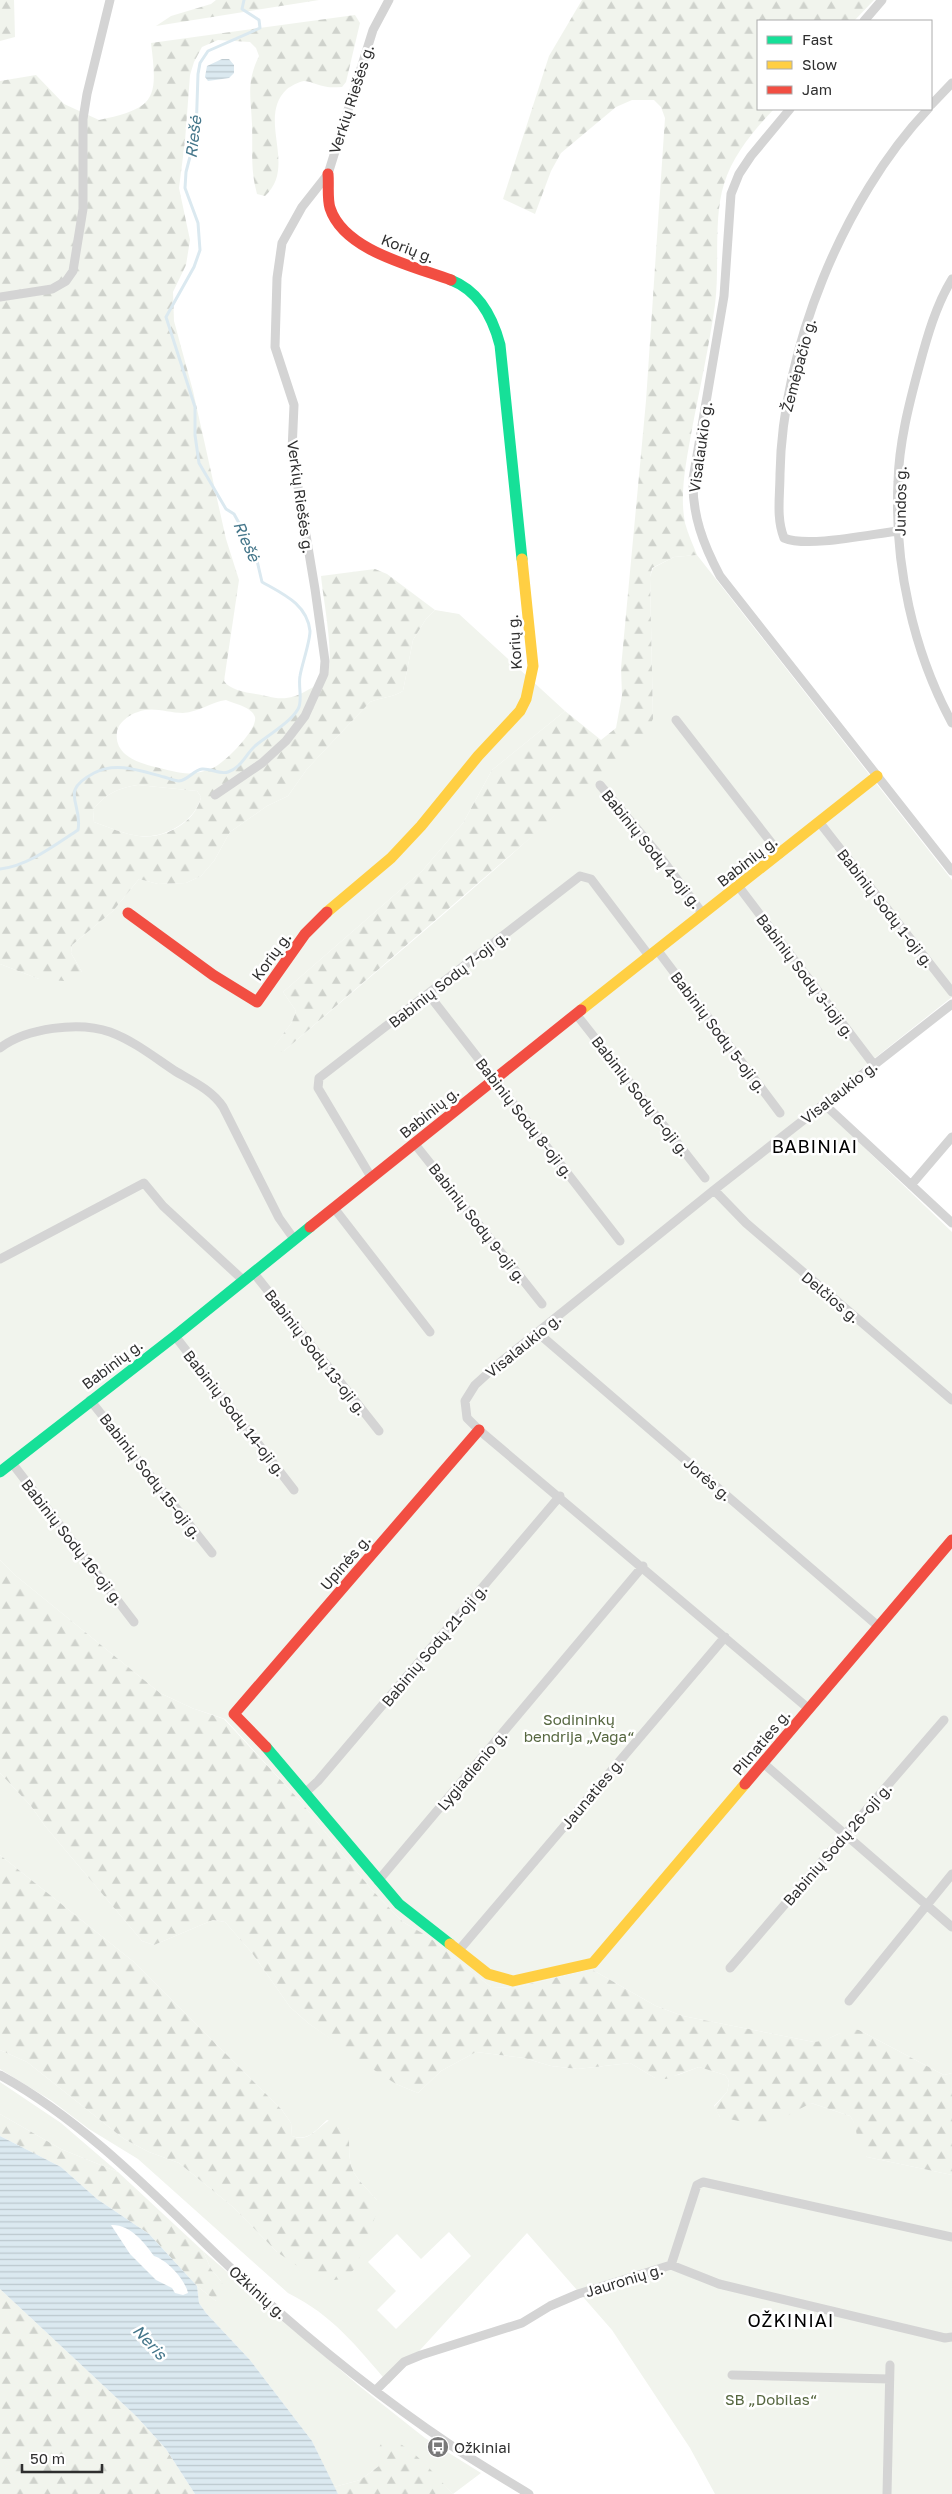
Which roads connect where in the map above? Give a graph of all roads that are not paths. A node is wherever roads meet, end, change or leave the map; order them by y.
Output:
1 (110, 0) edge
2 (389, 0) edge
3 (882, 0) edge
4 (865, 20) edge
5 (952, 83) edge
6 (932, 105) edge
7 (789, 110) edge
8 (927, 110) edge
9 (328, 174) junction
10 (952, 278) edge
11 (0, 297) edge
12 (898, 531) junction
13 (676, 720) dead end
14 (952, 723) edge
15 (877, 776) junction
16 (600, 785) dead end
17 (215, 795) dead end
18 (820, 823) junction
19 (780, 854) junction
20 (952, 871) edge
21 (738, 887) junction
22 (128, 913) dead end
23 (703, 914) junction
24 (654, 954) junction
25 (952, 992) edge
26 (429, 995) junction
27 (952, 1004) edge
28 (576, 1014) junction
29 (0, 1048) edge
30 (874, 1065) junction
31 (494, 1079) junction
32 (824, 1104) junction
33 (780, 1113) dead end
34 (952, 1137) edge
35 (414, 1143) junction
36 (371, 1177) junction
37 (705, 1178) dead end
38 (911, 1185) junction
39 (714, 1190) junction
40 (334, 1208) junction
41 (952, 1222) edge
42 (294, 1239) junction
43 (620, 1241) dead end
44 (0, 1259) edge
45 (253, 1272) junction
46 (243, 1280) junction
47 (542, 1304) dead end
48 (430, 1332) dead end
49 (538, 1333) junction
50 (175, 1336) junction
51 (90, 1400) junction
52 (952, 1400) edge
53 (479, 1430) junction
54 (379, 1432) dead end
55 (12, 1463) junction
56 (0, 1472) edge
57 (294, 1490) dead end
58 (560, 1496) junction
59 (952, 1540) edge
60 (212, 1553) dead end
61 (643, 1566) junction
62 (134, 1622) dead end
63 (878, 1626) junction
64 (725, 1637) junction
65 (809, 1709) junction
66 (944, 1720) dead end
67 (763, 1763) junction
68 (306, 1792) junction
69 (845, 1835) junction
70 (952, 1874) edge
71 (378, 1881) junction
72 (926, 1904) junction
73 (952, 1927) edge
74 (460, 1950) junction
75 (730, 1968) dead end
76 (849, 2001) dead end
77 (0, 2075) edge
78 (952, 2236) edge
79 (671, 2265) junction
80 (952, 2338) edge
81 (890, 2365) dead end
82 (732, 2375) dead end
83 (889, 2379) junction
84 (376, 2390) junction
85 (529, 2494) edge
86 (887, 2494) edge

1 - 11 street
2 - 9 street, Verkių Riešės g.
3 - 4 street
5 - 6 street
7 - 15 street, Visalaukio g.
8 - 12 street, Žemėpačio g.
9 - 17 street, Verkių Riešės g.
9 - 22 street, Korių g.
10 - 12 street, Jundos g.
12 - 14 street, Jundos g.
13 - 19 street
15 - 18 street, Babinių g.
15 - 20 street, Visalaukio g.
16 - 23 street, Babinių Sodų 4-oji g.
18 - 19 street, Babinių g.
18 - 25 street, Babinių Sodų 1-oji g.
19 - 21 street, Babinių g.
21 - 23 street, Babinių g.
21 - 30 street, Babinių Sodų 3-ioji g.
23 - 24 street, Babinių g.
24 - 26 street, Babinių Sodų 7-oji g.
24 - 28 street, Babinių g.
24 - 33 street, Babinių Sodų 5-oji g.
26 - 31 street, Babinių Sodų 8-oji g.
26 - 36 street, Babinių Sodų 7-oji g.
27 - 30 street, Visalaukio g.
28 - 31 street, Babinių g.
28 - 37 street, Babinių Sodų 6-oji g.
29 - 42 street
30 - 32 street, Visalaukio g.
31 - 35 street, Babinių g.
31 - 43 street, Babinių Sodų 8-oji g.
32 - 38 street
32 - 39 street, Visalaukio g.
34 - 38 street
35 - 36 street, Babinių g.
35 - 47 street, Babinių Sodų 9-oji g.
36 - 40 street, Babinių g.
38 - 41 street
39 - 49 street, Visalaukio g.
39 - 52 street, Delčios g.
40 - 42 street, Babinių g.
40 - 48 street
42 - 45 street, Babinių g.
44 - 46 street
45 - 46 street, Babinių g.
45 - 54 street, Babinių Sodų 13-oji g.
46 - 50 street, Babinių g.
49 - 53 street, Visalaukio g.
49 - 63 street, Jorės g.
50 - 51 street, Babinių g.
50 - 57 street, Babinių Sodų 14-oji g.
51 - 55 street, Babinių g.
51 - 60 street, Babinių Sodų 15-oji g.
53 - 58 street, Visalaukio g.
53 - 68 street, Upinės g.
55 - 56 street, Babinių g.
55 - 62 street, Babinių Sodų 16-oji g.
58 - 61 street, Visalaukio g.
58 - 68 street, Babinių Sodų 21-oji g.
59 - 63 street, Pilnaties g.
61 - 64 street, Visalaukio g.
61 - 71 street, Lygiadienio g.
63 - 65 street, Pilnaties g.
64 - 65 street, Visalaukio g.
64 - 74 street, Jaunaties g.
65 - 67 street, Pilnaties g.
66 - 69 street, Babinių Sodų 26-oji g.
67 - 69 street
67 - 74 street, Pilnaties g.
68 - 71 street
69 - 72 street
69 - 75 street, Babinių Sodų 26-oji g.
70 - 72 street
71 - 74 street
72 - 73 street
72 - 76 street
77 - 84 street, Ožkinių g.
78 - 79 street, Jauronių g.
79 - 80 street
79 - 84 street, Jauronių g.
81 - 83 street
82 - 83 street
83 - 86 street
84 - 85 street, Ožkinių g.

